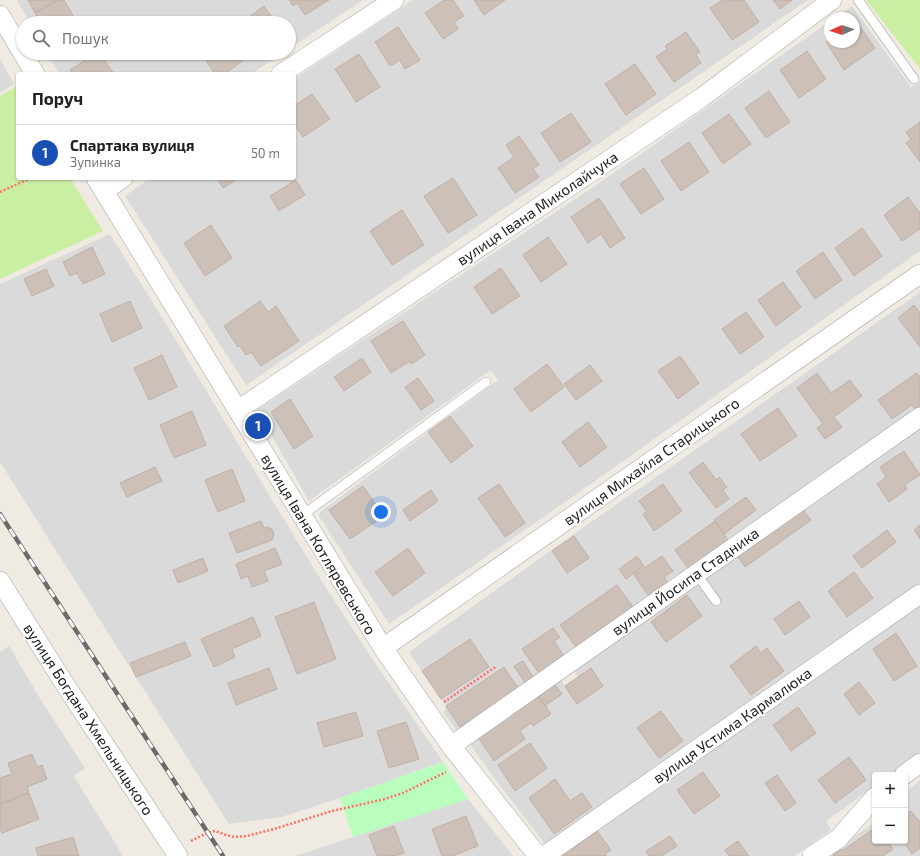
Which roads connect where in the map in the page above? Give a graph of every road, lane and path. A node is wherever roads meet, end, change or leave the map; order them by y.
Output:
1 (394, 0) edge
2 (832, 0) edge
3 (858, 0) edge
4 (0, 15) edge
5 (16, 42) edge
6 (27, 60) edge
7 (34, 72) edge
8 (284, 72) edge
9 (914, 79) dead end
10 (26, 180) edge
11 (115, 180) edge
12 (100, 184) edge
13 (0, 192) edge
14 (920, 274) edge
15 (486, 382) dead end
16 (238, 410) junction
17 (920, 417) edge
18 (301, 516) junction
19 (696, 573) junction
20 (0, 582) edge
21 (920, 594) edge
22 (716, 601) dead end
23 (383, 648) junction
24 (497, 666) dead end
25 (428, 713) junction
26 (451, 746) junction
27 (920, 763) edge
28 (464, 764) junction
29 (908, 772) edge
30 (872, 800) edge
31 (177, 853) edge
32 (538, 856) edge
33 (544, 856) edge
34 (812, 856) edge

1 - 8 street
2 - 16 street, вулиця Івана Миколайчука
3 - 9 lane
4 - 5 street
6 - 7 street
10 - 13 path
11 - 12 street
12 - 16 street, вулиця Івана Котляревського
14 - 23 street, вулиця Михайла Старицького
15 - 18 lane
16 - 18 street, вулиця Івана Котляревського
17 - 19 street, вулиця Йосипа Стадника
18 - 23 street, вулиця Івана Котляревського
19 - 22 lane
19 - 26 street, вулиця Йосипа Стадника
20 - 31 street, вулиця Богдана Хмельницького
21 - 33 street, вулиця Устима Кармалюка
23 - 25 street, вулиця Івана Котляревського
24 - 25 path
25 - 26 street, вулиця Івана Котляревського
26 - 28 street, вулиця Івана Котляревського
27 - 29 street
28 - 31 path
28 - 32 street, вулиця Івана Котляревського
30 - 34 street

